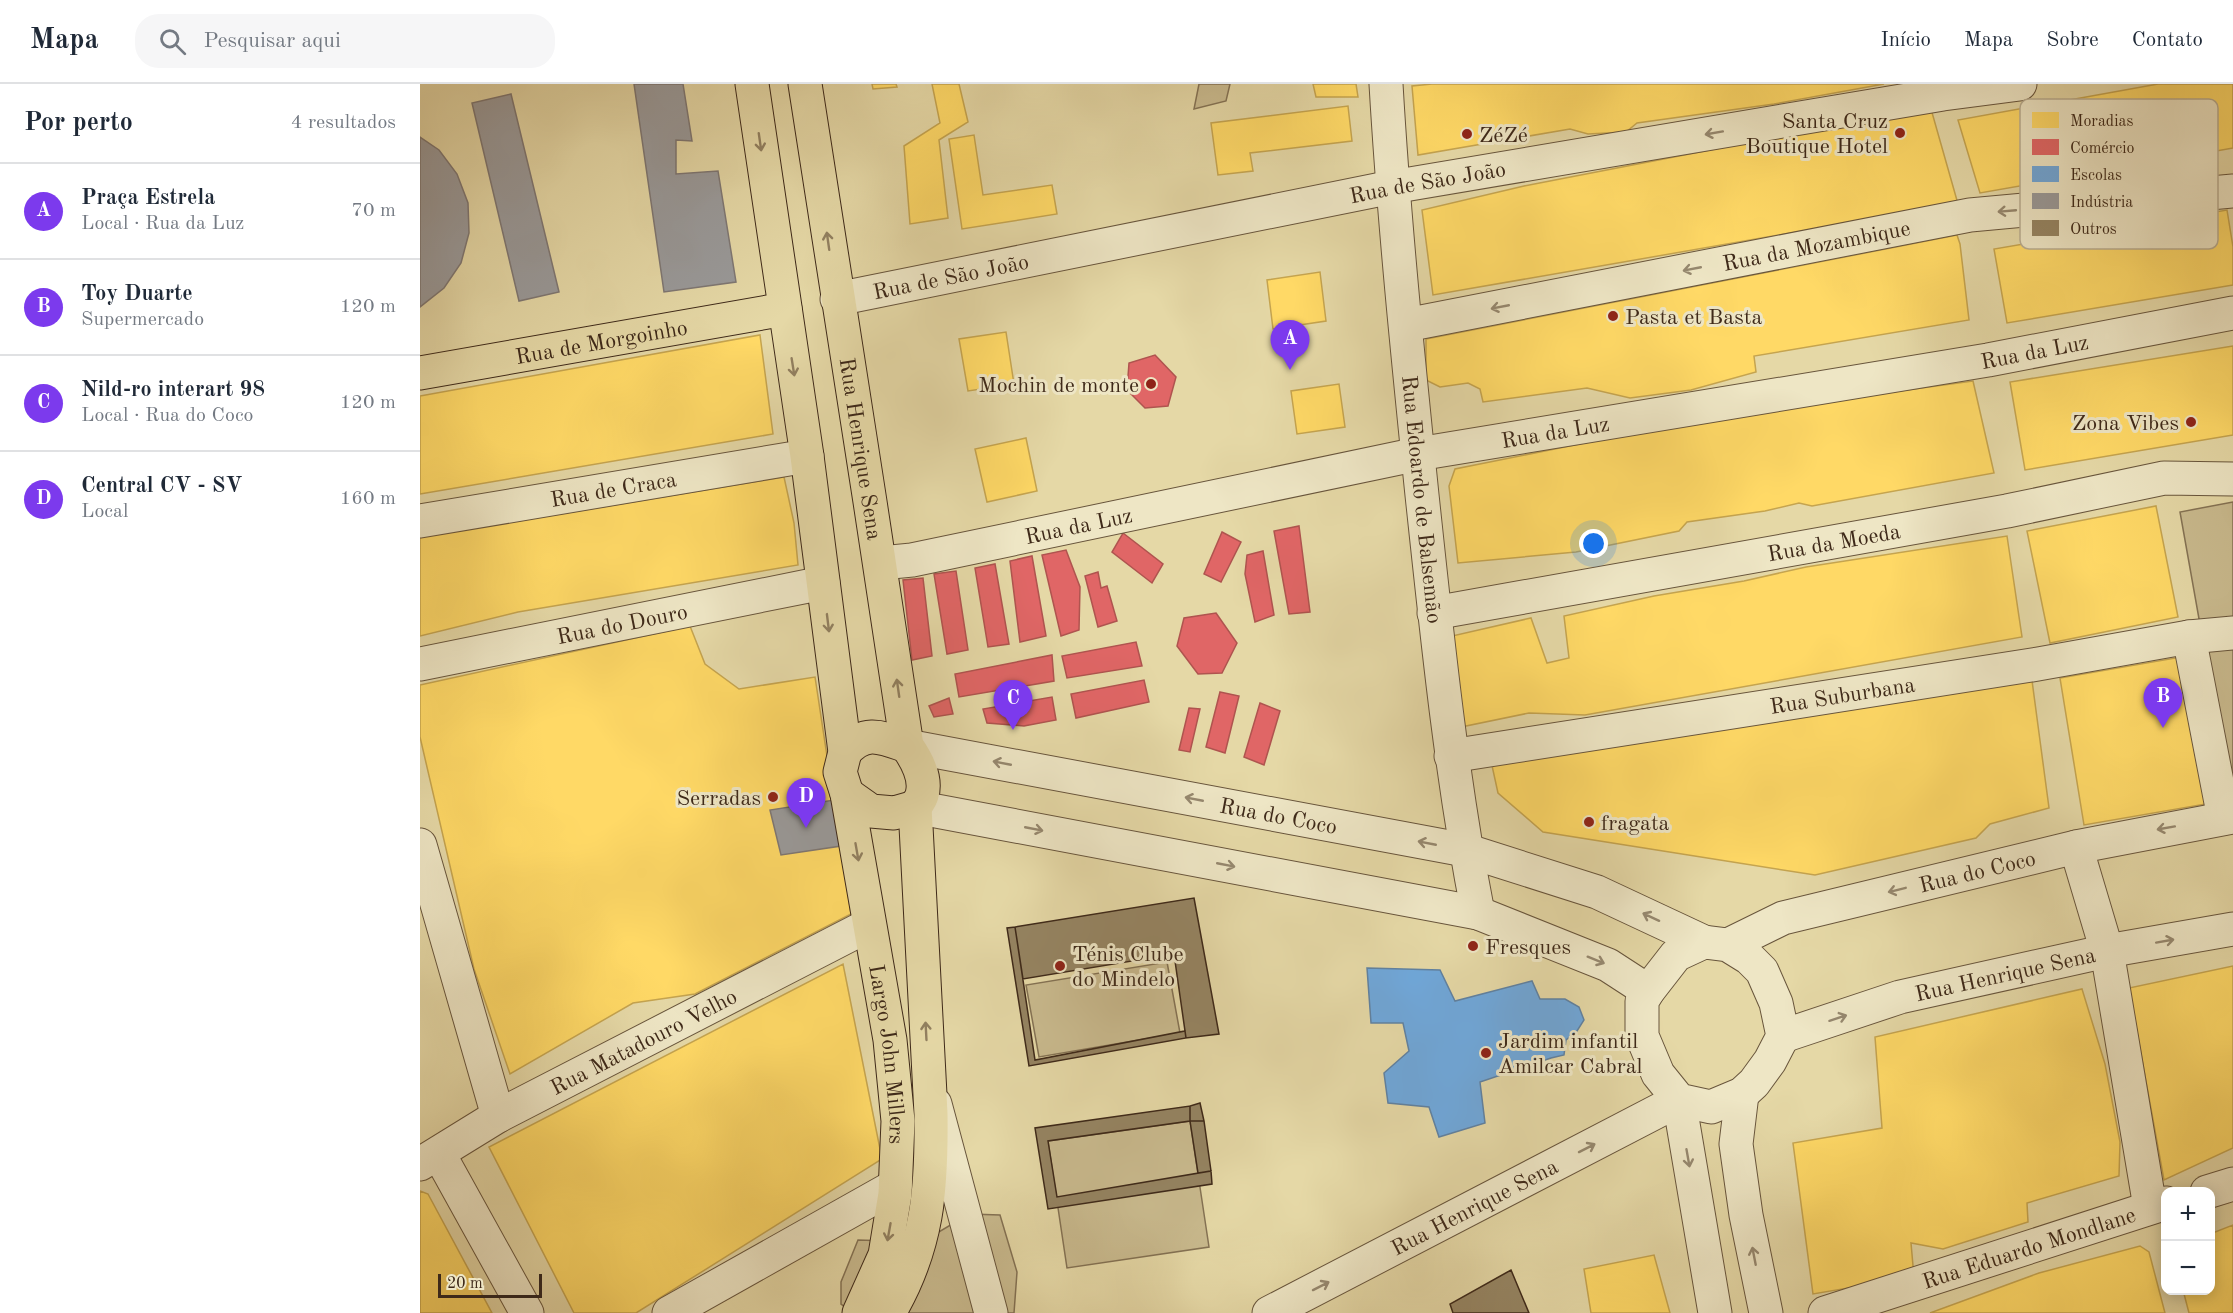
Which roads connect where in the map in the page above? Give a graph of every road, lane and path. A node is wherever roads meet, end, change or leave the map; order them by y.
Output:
1 (752, 84) edge
2 (805, 84) edge
3 (1386, 84) edge
4 (2020, 84) edge
5 (1392, 187) junction
6 (2233, 191) edge
7 (2218, 192) edge
8 (2020, 210) edge
9 (837, 299) junction
10 (785, 309) junction
11 (2233, 313) edge
12 (1406, 325) junction
13 (420, 373) edge
14 (1418, 454) junction
15 (807, 456) junction
16 (2233, 479) edge
17 (420, 520) edge
18 (880, 563) junction
19 (823, 583) junction
20 (1434, 613) junction
21 (2233, 633) edge
22 (2189, 637) junction
23 (420, 664) edge
24 (906, 746) junction
25 (845, 752) junction
26 (1451, 756) junction
27 (847, 794) junction
28 (915, 807) junction
29 (2228, 818) edge
30 (2076, 847) junction
31 (1465, 850) junction
32 (422, 858) edge
33 (1478, 913) junction
34 (869, 925) junction
35 (2233, 929) edge
36 (1716, 943) junction
37 (2107, 951) junction
38 (1648, 991) junction
39 (1783, 1036) junction
40 (929, 1082) junction
41 (1742, 1094) junction
42 (1679, 1100) junction
43 (498, 1116) junction
44 (430, 1159) edge
45 (2233, 1184) edge
46 (895, 1186) junction
47 (2215, 1189) edge
48 (2158, 1205) edge
49 (527, 1313) edge
50 (669, 1313) edge
51 (859, 1313) edge
52 (889, 1313) edge
53 (991, 1313) edge
54 (1269, 1313) edge
55 (1715, 1313) edge
56 (1766, 1313) edge
57 (1825, 1313) edge

1 -> 10 main road
9 -> 2 main road, Rua Henrique Sena
3 - 5 street, Rua Edoardo de Balsemão
4 -> 5 street, Rua de São João
5 - 9 street, Rua de São João
5 - 12 street, Rua Edoardo de Balsemão
6 -> 7 street, Rua da Mozambique
8 -> 12 street, Rua da Mozambique
9 - 18 main road, Rua Henrique Sena
10 - 13 main road, Rua de Morgoinho
10 -> 15 main road
11 - 14 street, Rua da Luz
12 - 14 street, Rua Edoardo de Balsemão
14 - 18 street, Rua da Luz
14 - 20 street, Rua Edoardo de Balsemão
15 - 17 street, Rua de Craca
15 - 19 main road
16 - 20 street, Rua da Moeda
24 -> 18 main road, Rua Henrique Sena
19 - 23 street, Rua do Douro
19 -> 25 main road
20 - 26 street, Rua Edoardo de Balsemão
21 - 22 street, Rua Suburbana
22 - 26 street, Rua Suburbana
22 - 29 street
24 - 25 main road, Rua do Coco
24 - 28 main road, Rua Henrique Sena
31 -> 24 street, Rua do Coco
25 - 27 main road
26 - 31 street, Rua Edoardo de Balsemão
27 - 28 main road
27 -> 34 main road, Largo John Millers
28 -> 33 street
40 -> 28 main road, Largo John Millers
29 -> 30 street, Rua do Coco
30 -> 36 street, Rua do Coco
30 - 37 street
31 - 33 street, Rua Edoardo de Balsemão
36 -> 31 street, Rua do Coco
32 - 43 street
33 -> 38 street
34 - 43 street, Rua Matadouro Velho
34 - 46 main road, Largo John Millers
37 -> 35 street, Rua Henrique Sena
36 - 38 street
36 - 39 street
39 -> 37 street, Rua Henrique Sena
37 - 48 street
38 - 42 street
39 - 41 street
40 - 52 main road, Largo John Millers
40 - 53 street
41 - 42 street
56 -> 41 street
54 -> 42 street, Rua Henrique Sena
42 -> 55 street
43 - 44 street, Rua Matadouro Velho
44 - 49 street
45 - 47 street
46 - 50 street
46 -> 51 main road, Largo John Millers
48 - 57 street, Rua Eduardo Mondlane

